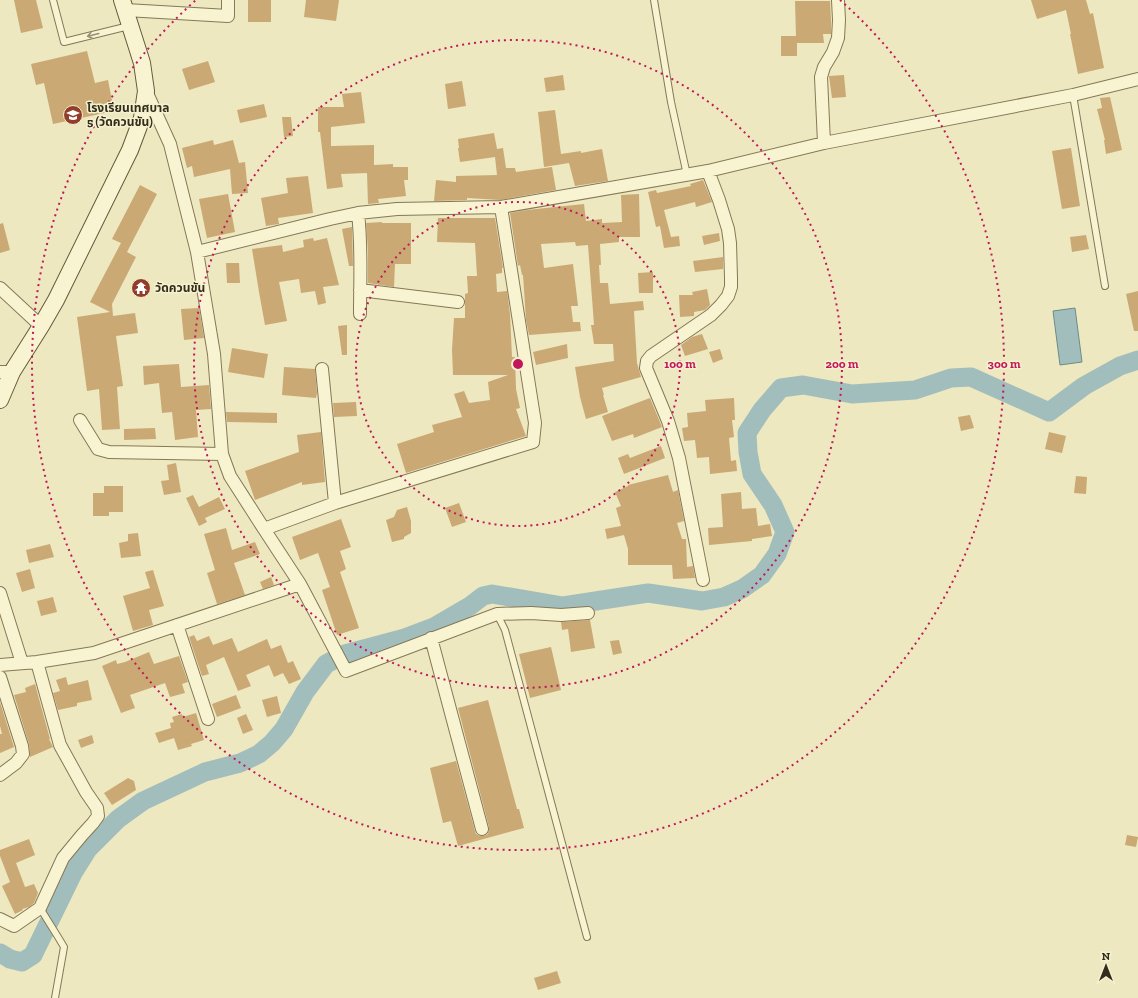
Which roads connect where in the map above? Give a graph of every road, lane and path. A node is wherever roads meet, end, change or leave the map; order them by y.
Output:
1 (53, 0) edge
2 (228, 0) edge
3 (654, 0) edge
4 (838, 0) edge
5 (124, 5) edge
6 (131, 25) junction
7 (1138, 79) edge
8 (146, 92) junction
9 (1073, 95) junction
10 (824, 143) junction
11 (708, 171) junction
12 (687, 175) junction
13 (501, 208) junction
14 (358, 213) junction
15 (198, 252) junction
16 (1105, 286) dead end
17 (0, 288) edge
18 (360, 290) junction
19 (458, 302) dead end
20 (360, 314) dead end
21 (41, 326) junction
22 (322, 369) dead end
23 (6, 372) edge
24 (0, 400) edge
25 (80, 420) dead end
26 (222, 454) junction
27 (335, 503) junction
28 (264, 529) junction
29 (703, 580) dead end
30 (300, 584) junction
31 (0, 593) edge
32 (588, 613) dead end
33 (497, 614) junction
34 (177, 625) junction
35 (431, 638) junction
36 (37, 662) junction
37 (22, 663) junction
38 (0, 665) edge
39 (0, 677) edge
40 (208, 719) dead end
41 (0, 775) edge
42 (482, 829) dead end
43 (41, 910) junction
44 (0, 919) edge
45 (587, 937) dead end
46 (55, 998) edge

6 -> 1 lane
2 - 5 street
3 - 12 lane
4 - 10 street
5 - 6 main road
6 - 8 main road
7 - 9 street
8 - 15 street
8 - 21 main road
9 - 10 street
9 - 16 lane
10 - 11 street
11 - 12 street
11 - 29 street
12 - 13 street
13 - 14 street
13 - 27 street
14 - 15 street
14 - 18 street
15 - 26 street
17 - 21 street
18 - 19 street
18 - 20 street
21 - 23 main road
22 - 27 street
23 - 24 main road
25 - 26 street
26 - 28 street
27 - 28 street
28 - 30 street
30 - 34 street
30 - 35 street
31 - 37 street
32 - 33 street
33 - 35 street
33 - 45 lane
34 - 36 street
34 - 40 street
35 - 42 street
36 - 37 street
36 - 43 street
37 - 38 street
39 - 41 street
43 - 44 street
43 - 46 lane

